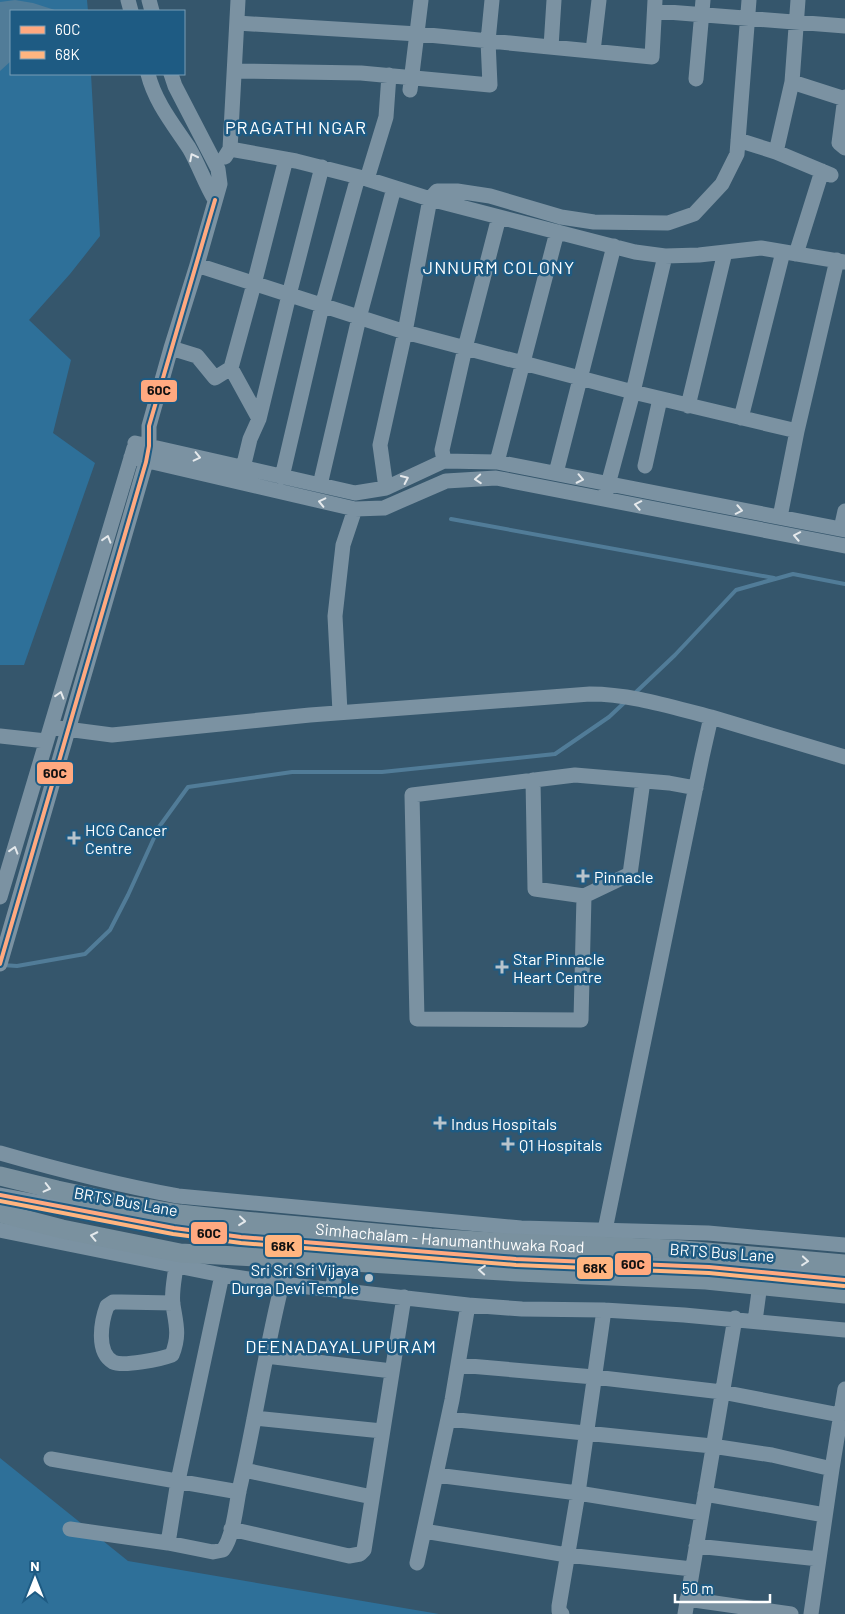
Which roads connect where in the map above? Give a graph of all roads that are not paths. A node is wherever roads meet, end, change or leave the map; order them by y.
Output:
1 (238, 0) edge
2 (421, 0) edge
3 (492, 0) edge
4 (554, 0) edge
5 (599, 0) edge
6 (749, 0) edge
7 (798, 0) edge
8 (655, 5) edge
9 (702, 7) edge
10 (748, 18) junction
11 (797, 22) junction
12 (237, 23) junction
13 (845, 26) edge
14 (418, 34) junction
15 (488, 41) junction
16 (551, 47) junction
17 (593, 51) junction
18 (234, 71) junction
19 (148, 75) edge
20 (171, 75) edge
21 (388, 75) junction
22 (696, 79) dead end
23 (792, 82) junction
24 (411, 84) junction
25 (845, 98) edge
26 (738, 140) junction
27 (845, 148) edge
28 (230, 149) junction
29 (776, 152) junction
30 (286, 159) junction
31 (322, 167) junction
32 (218, 169) junction
33 (362, 178) junction
34 (394, 188) junction
35 (430, 199) junction
36 (215, 200) junction
37 (499, 217) junction
38 (557, 232) junction
39 (614, 246) junction
40 (725, 252) junction
41 (789, 253) junction
42 (665, 256) junction
43 (841, 261) edge
44 (197, 265) junction
45 (254, 284) junction
46 (289, 295) junction
47 (322, 306) junction
48 (360, 318) junction
49 (405, 332) junction
50 (171, 348) junction
51 (465, 348) junction
52 (522, 363) junction
53 (231, 368) junction
54 (579, 378) junction
55 (632, 392) junction
56 (660, 399) junction
57 (688, 406) junction
58 (741, 418) junction
59 (259, 420) junction
60 (797, 431) junction
61 (140, 452) junction
62 (444, 462) junction
63 (497, 462) junction
64 (646, 466) dead end
65 (243, 468) junction
66 (556, 474) junction
67 (282, 477) junction
68 (320, 485) junction
69 (386, 488) junction
70 (606, 491) junction
71 (355, 509) junction
72 (845, 511) edge
73 (780, 517) junction
74 (843, 530) edge
75 (845, 546) edge
76 (340, 712) junction
77 (711, 717) junction
78 (68, 730) junction
79 (48, 734) junction
80 (0, 736) edge
81 (845, 757) edge
82 (533, 780) junction
83 (643, 781) junction
84 (696, 788) junction
85 (584, 896) junction
86 (0, 897) edge
87 (1, 962) edge
88 (0, 1153) edge
89 (0, 1176) edge
90 (0, 1195) edge
91 (0, 1213) edge
92 (0, 1230) edge
93 (605, 1230) junction
94 (845, 1245) edge
95 (336, 1261) junction
96 (845, 1264) edge
97 (176, 1265) junction
98 (222, 1275) junction
99 (845, 1280) edge
100 (282, 1284) junction
101 (760, 1284) junction
102 (333, 1290) junction
103 (845, 1294) edge
104 (404, 1297) junction
105 (173, 1303) junction
106 (468, 1305) junction
107 (604, 1310) junction
108 (735, 1318) junction
109 (755, 1321) junction
110 (845, 1330) edge
111 (266, 1356) junction
112 (458, 1365) junction
113 (392, 1371) junction
114 (594, 1377) junction
115 (722, 1392) junction
116 (845, 1393) edge
117 (840, 1415) junction
118 (254, 1418) junction
119 (448, 1418) junction
120 (382, 1431) junction
121 (586, 1434) junction
122 (840, 1445) edge
123 (712, 1446) junction
124 (51, 1459) dead end
125 (832, 1468) junction
126 (244, 1470) junction
127 (436, 1476) junction
128 (178, 1481) junction
129 (239, 1492) junction
130 (578, 1493) junction
131 (705, 1494) junction
132 (372, 1497) junction
133 (701, 1513) junction
134 (825, 1515) junction
135 (70, 1529) dead end
136 (231, 1530) junction
137 (424, 1531) junction
138 (168, 1543) junction
139 (696, 1546) junction
140 (567, 1555) junction
141 (819, 1559) junction
142 (417, 1563) dead end
143 (692, 1569) junction
144 (686, 1607) edge
145 (562, 1614) edge
146 (791, 1614) edge
147 (811, 1614) edge

1 - 12 street
2 - 14 street
3 - 15 street
4 - 16 street
5 - 17 street
6 - 10 street
7 - 11 street
8 - 9 street
8 - 17 street
9 - 10 street
9 - 22 street
10 - 11 street
10 - 26 street
11 - 13 street
11 - 23 street
12 - 14 street
12 - 18 street
14 - 15 street
14 - 24 street
15 - 16 street
15 - 24 street
16 - 17 street
18 - 21 street
18 - 28 street
36 -> 19 street
20 - 32 street
21 - 24 street
21 - 33 street
23 - 25 street
23 - 29 street
25 - 27 street
26 - 29 street
26 - 35 street
28 - 30 street
28 - 32 street
29 - 41 street
30 - 31 street
30 - 45 street
31 - 33 street
31 - 46 street
32 - 36 street
33 - 34 street
33 - 47 street
34 - 35 street
34 - 48 street
35 - 37 street
35 - 49 street
36 - 44 street
37 - 38 street
37 - 51 street
38 - 39 street
38 - 52 street
39 - 42 street
39 - 54 street
40 - 41 street
40 - 42 street
40 - 57 street
41 - 43 street
41 - 58 street
42 - 55 street
43 - 60 street
44 - 45 street
44 - 50 street
45 - 46 street
45 - 53 street
46 - 47 street
46 - 59 street
47 - 48 street
47 - 67 street
48 - 49 street
48 - 68 street
49 - 51 street
49 - 69 street
50 - 53 street
50 - 61 street
51 - 52 street
51 - 62 street
52 - 54 street
52 - 63 street
53 - 59 street
54 - 55 street
54 - 66 street
55 - 56 street
55 - 70 street
56 - 57 street
56 - 64 street
57 - 58 street
58 - 60 street
59 - 65 street
60 - 73 street
61 -> 65 street
71 -> 61 street
61 - 78 street
79 -> 61 street
62 - 63 street
69 -> 62 street
63 - 66 street
65 - 67 street
66 -> 70 street
67 - 68 street
68 - 69 street
70 -> 71 street
70 -> 73 street
75 -> 70 street
71 - 76 street
72 - 74 street
73 - 74 street
76 - 77 street
76 - 78 street
77 - 81 street
77 - 84 street
78 - 79 street
78 - 87 street
79 - 80 street
86 -> 79 street
82 - 83 street
82 - 85 street
82 - 85 street
83 - 84 street
83 - 85 street
84 - 93 street
88 - 93 street
89 -> 96 main road, Simhachalam - Hanumanthuwaka Road
90 - 99 street, BRTS Bus Lane
95 -> 91 main road, Simhachalam - Hanumanthuwaka Road
92 - 97 street
93 - 94 street
101 -> 95 main road, Simhachalam - Hanumanthuwaka Road
95 - 102 street
97 - 98 street
97 - 105 street
98 - 100 street
98 - 128 street
100 - 102 street
100 - 111 street
101 - 103 main road, Simhachalam - Hanumanthuwaka Road
101 - 109 street
102 - 104 street
104 - 106 street
104 - 113 street
105 - 105 street
106 - 107 street
106 - 112 street
107 - 108 street
107 - 114 street
108 - 109 street
108 - 115 street
109 - 110 street
111 - 113 street
111 - 118 street
112 - 114 street
112 - 119 street
113 - 120 street
114 - 115 street
114 - 121 street
115 - 117 street
115 - 123 street
116 - 117 street
117 - 122 street
118 - 120 street
118 - 126 street
119 - 121 street
119 - 127 street
120 - 132 street
121 - 123 street
121 - 130 street
122 - 125 street
123 - 125 street
123 - 131 street
124 - 128 street
125 - 134 street
126 - 129 street
126 - 132 street
127 - 130 street
127 - 137 street
128 - 129 street
128 - 138 street
129 - 136 street
130 - 133 street
130 - 140 street
131 - 133 street
131 - 134 street
132 - 136 street
133 - 139 street
134 - 141 street
135 - 138 street
136 - 138 street
137 - 140 street
137 - 142 street
139 - 141 street
139 - 143 street
140 - 143 street
140 - 145 street
141 - 147 street
143 - 144 street
144 - 146 street

